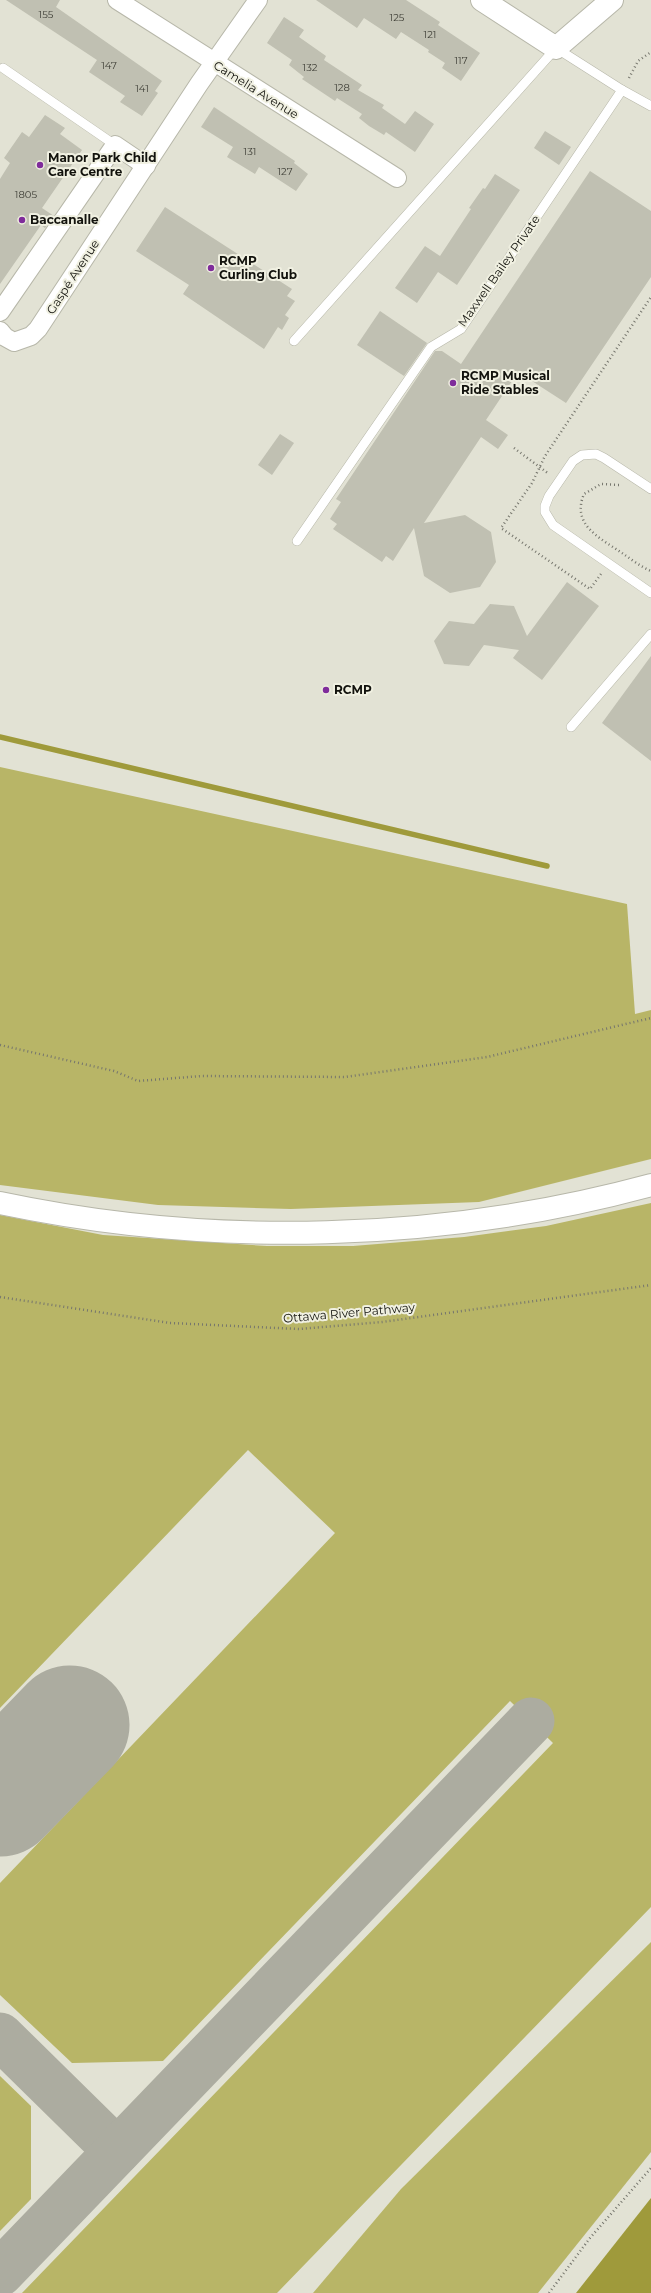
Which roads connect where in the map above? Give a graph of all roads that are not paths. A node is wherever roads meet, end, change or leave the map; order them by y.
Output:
1 (117, 0) edge
2 (258, 0) edge
3 (482, 0) edge
4 (612, 0) edge
5 (556, 48) junction
6 (213, 63) junction
7 (3, 68) dead end
8 (622, 90) junction
9 (651, 106) edge
10 (115, 145) junction
11 (146, 166) junction
12 (397, 178) dead end
13 (0, 312) edge
14 (0, 331) edge
15 (294, 341) dead end
16 (651, 488) edge
17 (297, 541) dead end
18 (651, 593) edge
19 (651, 634) edge
20 (571, 726) dead end
21 (651, 1185) edge
22 (0, 1203) edge

1 - 6 street, Camelia Avenue
2 - 6 street, Gaspé Avenue
3 - 5 main road
4 - 5 main road
5 - 8 lane
5 - 15 lane
6 - 11 street, Gaspé Avenue
6 - 12 street, Camelia Avenue
7 - 10 lane
8 - 9 lane
8 - 17 lane, Maxwell Bailey Private
10 - 11 street
10 - 13 street
11 - 14 street, Gaspé Avenue
16 - 18 lane
19 - 20 lane
21 - 22 main road

